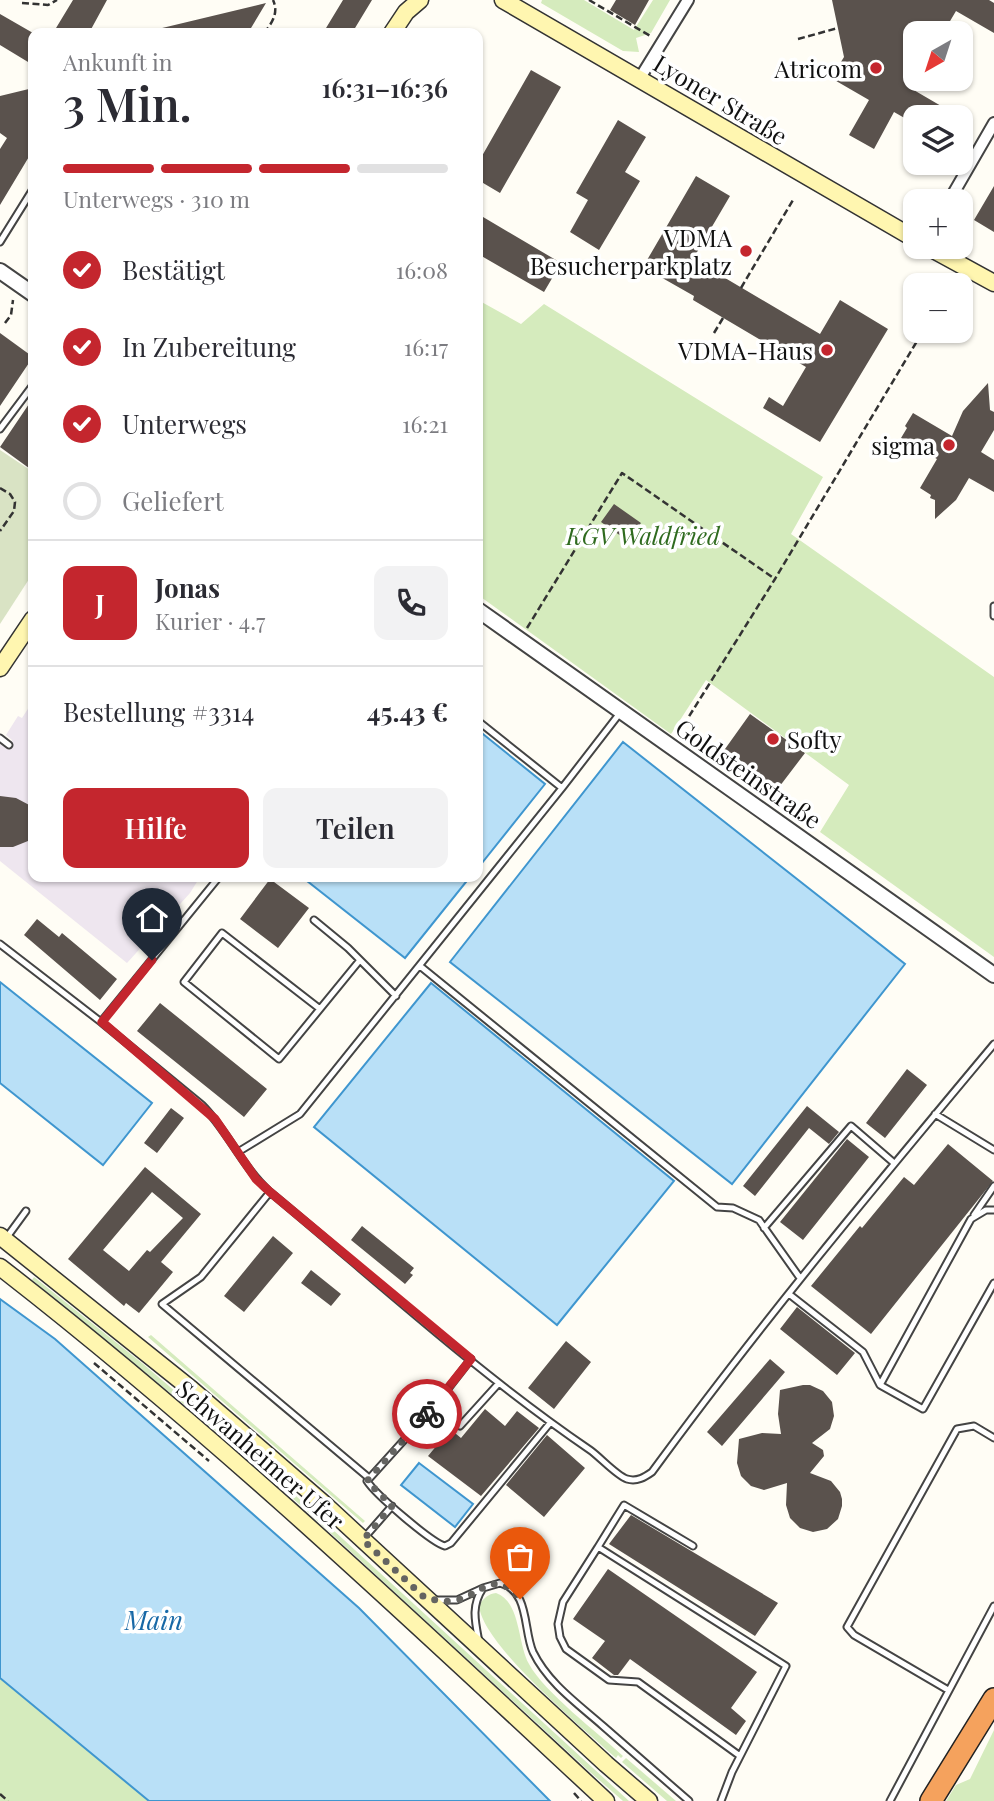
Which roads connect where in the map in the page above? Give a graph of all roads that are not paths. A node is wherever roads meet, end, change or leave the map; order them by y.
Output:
1 (420, 0) edge
2 (503, 0) edge
3 (688, 0) edge
4 (396, 28) edge
5 (640, 78) junction
6 (994, 123) edge
7 (956, 189) edge
8 (28, 197) edge
9 (903, 232) edge
10 (0, 242) edge
11 (949, 259) edge
12 (0, 271) edge
13 (994, 284) edge
14 (28, 291) edge
15 (28, 392) edge
16 (0, 429) edge
17 (994, 606) edge
18 (483, 613) edge
19 (994, 616) edge
20 (28, 626) edge
21 (0, 668) edge
22 (622, 711) junction
23 (483, 725) edge
24 (0, 738) edge
25 (9, 745) dead end
26 (562, 788) junction
27 (215, 882) edge
28 (314, 920) dead end
29 (0, 944) edge
30 (360, 960) junction
31 (420, 966) junction
32 (994, 975) edge
33 (396, 996) junction
34 (320, 1009) junction
35 (102, 1022) junction
36 (994, 1044) edge
37 (935, 1114) junction
38 (994, 1150) edge
39 (238, 1152) junction
40 (894, 1163) junction
41 (994, 1186) edge
42 (270, 1192) junction
43 (994, 1210) edge
44 (26, 1211) dead end
45 (971, 1220) junction
46 (764, 1228) junction
47 (3, 1238) edge
48 (0, 1267) edge
49 (800, 1278) junction
50 (994, 1283) edge
51 (789, 1294) junction
52 (471, 1359) junction
53 (499, 1382) junction
54 (880, 1385) junction
55 (433, 1408) junction
56 (550, 1423) junction
57 (994, 1438) edge
58 (369, 1478) junction
59 (392, 1506) junction
60 (363, 1540) junction
61 (598, 1546) junction
62 (693, 1546) dead end
63 (483, 1588) junction
64 (424, 1597) junction
65 (994, 1606) edge
66 (480, 1648) junction
67 (948, 1690) junction
68 (994, 1699) edge
69 (740, 1756) junction
70 (934, 1798) edge
71 (606, 1801) edge
72 (649, 1801) edge
73 (689, 1801) edge
74 (721, 1801) edge
75 (890, 1801) edge

1 - 4 main road
2 - 5 main road, Lyoner Straße
3 - 5 street
5 - 9 main road, Lyoner Straße
6 - 7 street
8 - 10 lane
11 - 13 main road
12 - 14 street
15 - 16 lane
17 - 19 lane
18 - 22 street, Goldsteinstraße
20 - 21 main road
22 - 26 lane
22 - 32 street, Goldsteinstraße
23 - 26 lane
24 - 25 lane
26 - 31 lane
27 - 35 lane
28 - 30 lane
29 - 35 lane
30 - 33 lane
30 - 34 lane
31 - 33 lane
31 - 46 lane
33 - 39 lane
34 - 34 lane
35 - 39 lane
36 - 37 lane
37 - 38 lane
37 - 40 lane
39 - 42 lane
40 - 46 lane
40 - 49 lane
41 - 45 lane
42 - 52 lane
42 - 58 lane
43 - 45 lane
44 - 47 lane
45 - 54 lane
46 - 49 lane
47 - 60 main road, Schwanheimer Ufer
48 - 71 main road, Schwanheimer Ufer
49 - 51 lane
50 - 54 lane
51 - 54 lane
51 - 56 lane
52 - 53 lane
52 - 55 lane
53 - 55 lane
53 - 56 lane
55 - 58 lane
56 - 59 lane
57 - 67 lane
58 - 59 lane
59 - 60 lane
60 - 64 main road, Schwanheimer Ufer
61 - 62 lane
61 - 69 lane
61 - 69 lane
63 - 64 lane
63 - 66 lane
63 - 73 lane
64 - 66 main road, Schwanheimer Ufer
65 - 67 lane
66 - 72 main road, Schwanheimer Ufer
67 - 75 lane
68 - 70 highway
69 - 74 lane

